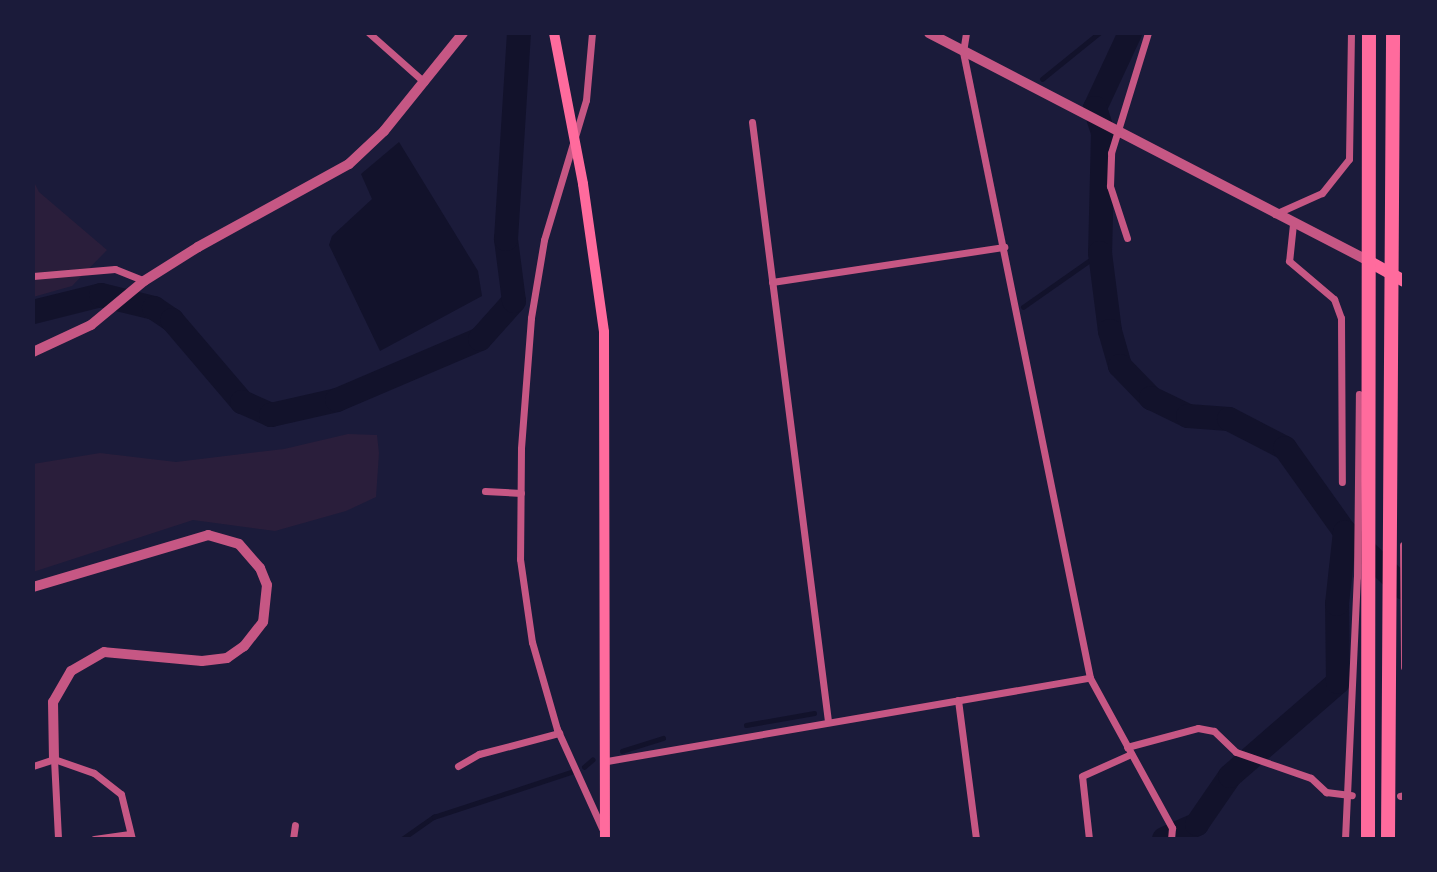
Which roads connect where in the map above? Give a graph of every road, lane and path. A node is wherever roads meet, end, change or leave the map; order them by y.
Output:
1 (369, 33) edge
2 (463, 33) edge
3 (554, 33) edge
4 (592, 33) edge
5 (929, 33) edge
6 (966, 33) edge
7 (1148, 33) edge
8 (1351, 33) edge
9 (1369, 33) edge
10 (1393, 33) edge
11 (963, 52) junction
12 (424, 82) junction
13 (752, 122) dead end
14 (1117, 131) junction
15 (575, 141) junction
16 (1274, 214) junction
17 (1293, 224) junction
18 (1127, 239) dead end
19 (1004, 247) junction
20 (1370, 262) junction
21 (1390, 274) junction
22 (33, 276) edge
23 (144, 281) junction
24 (1404, 281) edge
25 (772, 282) junction
26 (33, 352) edge
27 (1359, 394) dead end
28 (1342, 482) dead end
29 (485, 491) dead end
30 (521, 493) junction
31 (1403, 545) edge
32 (33, 587) edge
33 (1404, 667) edge
34 (1090, 678) junction
35 (958, 700) junction
36 (828, 721) junction
37 (559, 733) junction
38 (1129, 750) junction
39 (54, 759) junction
40 (607, 761) junction
41 (33, 766) edge
42 (458, 766) dead end
43 (1348, 795) junction
44 (295, 825) dead end
45 (131, 836) edge
46 (605, 837) edge
47 (58, 839) edge
48 (94, 839) edge
49 (293, 839) edge
50 (976, 839) edge
51 (1089, 839) edge
52 (1171, 839) edge
53 (1345, 839) edge
54 (1368, 839) edge
55 (1388, 839) edge

1 - 12 street
2 - 12 street
3 - 15 main road
4 - 15 street
5 - 11 street
6 - 11 street
7 - 14 street
8 - 16 street
9 - 20 highway
10 - 21 highway
11 - 14 street
11 - 19 street
12 - 23 street
13 - 25 street
14 - 16 street
14 - 18 street
15 - 30 street
15 - 40 main road
16 - 17 street
17 - 20 street
17 - 28 street
19 - 25 street
19 - 34 street
20 - 21 main road
20 - 54 highway
21 - 24 main road
21 - 55 highway
22 - 23 street
23 - 26 street
25 - 36 street
27 - 43 street
29 - 30 street
30 - 37 street
31 - 33 street
32 - 39 street
34 - 35 street
34 - 38 street
35 - 36 street
35 - 50 street
36 - 40 street
37 - 42 street
37 - 46 street
38 - 43 street
38 - 51 street
38 - 52 street
39 - 41 street
39 - 45 street
39 - 47 street
40 - 46 main road
43 - 53 street
44 - 49 street
45 - 48 street

